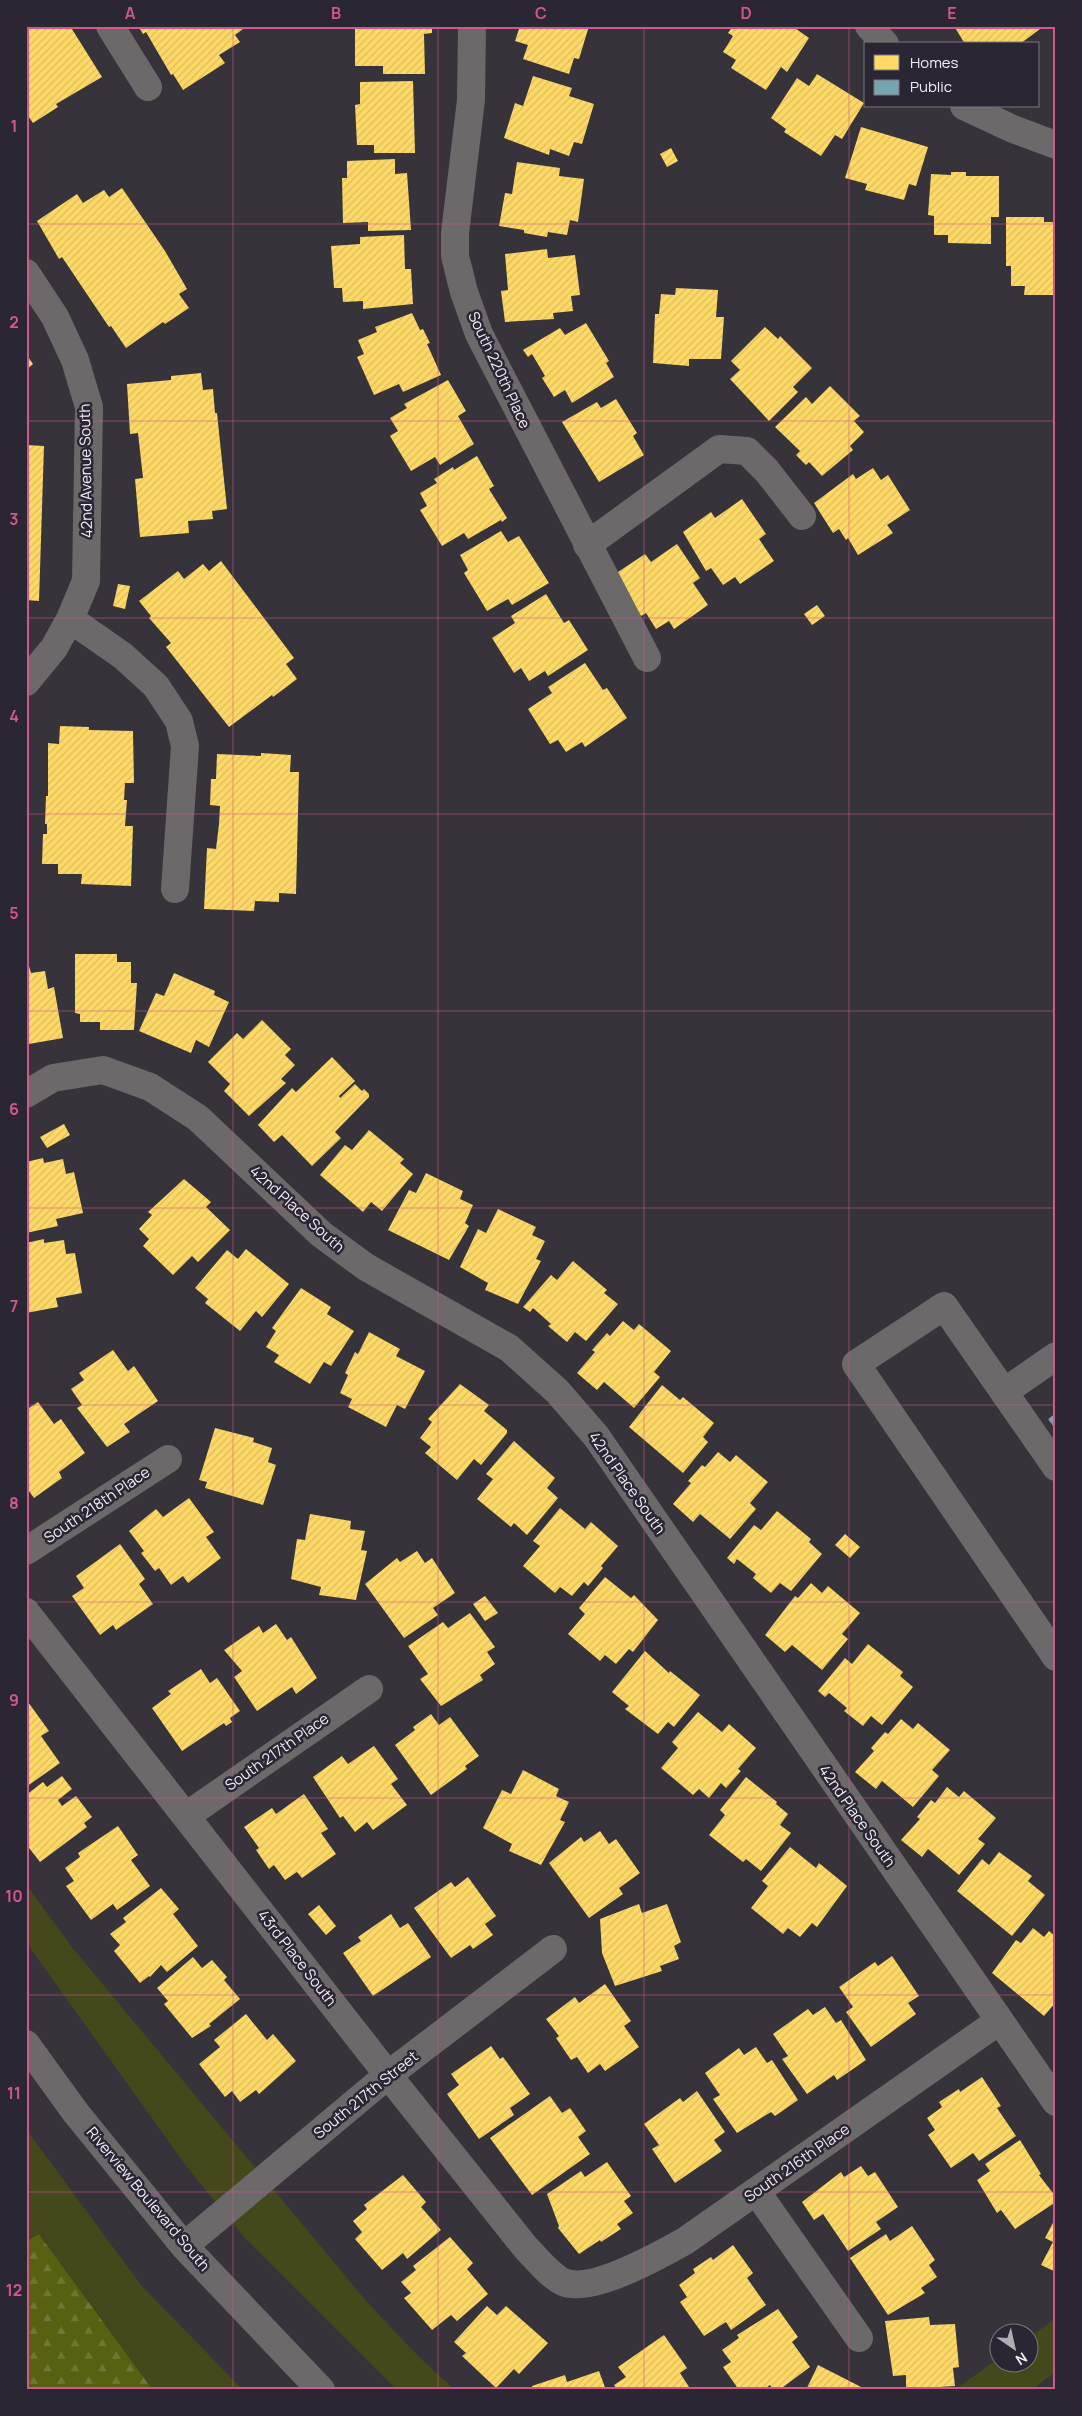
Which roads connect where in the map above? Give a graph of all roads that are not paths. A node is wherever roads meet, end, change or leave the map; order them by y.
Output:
1 (110, 26) edge
2 (472, 26) edge
3 (869, 26) edge
4 (883, 42) edge
5 (148, 87) dead end
6 (968, 108) edge
7 (1056, 145) edge
8 (26, 273) edge
9 (802, 516) dead end
10 (587, 546) junction
11 (70, 620) junction
12 (646, 658) dead end
13 (26, 682) edge
14 (175, 889) dead end
15 (29, 1093) edge
16 (1056, 1356) edge
17 (1004, 1392) junction
18 (168, 1459) dead end
19 (1056, 1466) edge
20 (26, 1551) edge
21 (26, 1612) edge
22 (1056, 1657) edge
23 (369, 1689) dead end
24 (186, 1816) junction
25 (553, 1949) dead end
26 (999, 2021) junction
27 (26, 2044) edge
28 (388, 2075) junction
29 (1056, 2102) edge
30 (756, 2192) junction
31 (184, 2246) junction
32 (584, 2284) joint
33 (859, 2338) dead end
34 (321, 2390) edge

1 - 5 street
2 - 10 street, South 220th Place
3 - 4 street
6 - 7 street
8 - 11 street, 42nd Avenue South
9 - 10 street
10 - 12 street, South 220th Place
11 - 13 street, 42nd Avenue South
11 - 14 street
15 - 26 street, 42nd Place South
16 - 17 street
17 - 19 street
17 - 22 street
18 - 20 street, South 218th Place
21 - 24 street, 43rd Place South
23 - 24 street, South 217th Place
24 - 28 street, 43rd Place South
25 - 28 street, South 217th Street
26 - 29 street, 42nd Place South
26 - 30 street, South 216th Place
27 - 31 street, Riverview Boulevard South
28 - 31 street, South 217th Street
28 - 32 street, 43rd Place South
30 - 32 street, South 216th Place
30 - 33 street
31 - 34 street, Riverview Boulevard South

